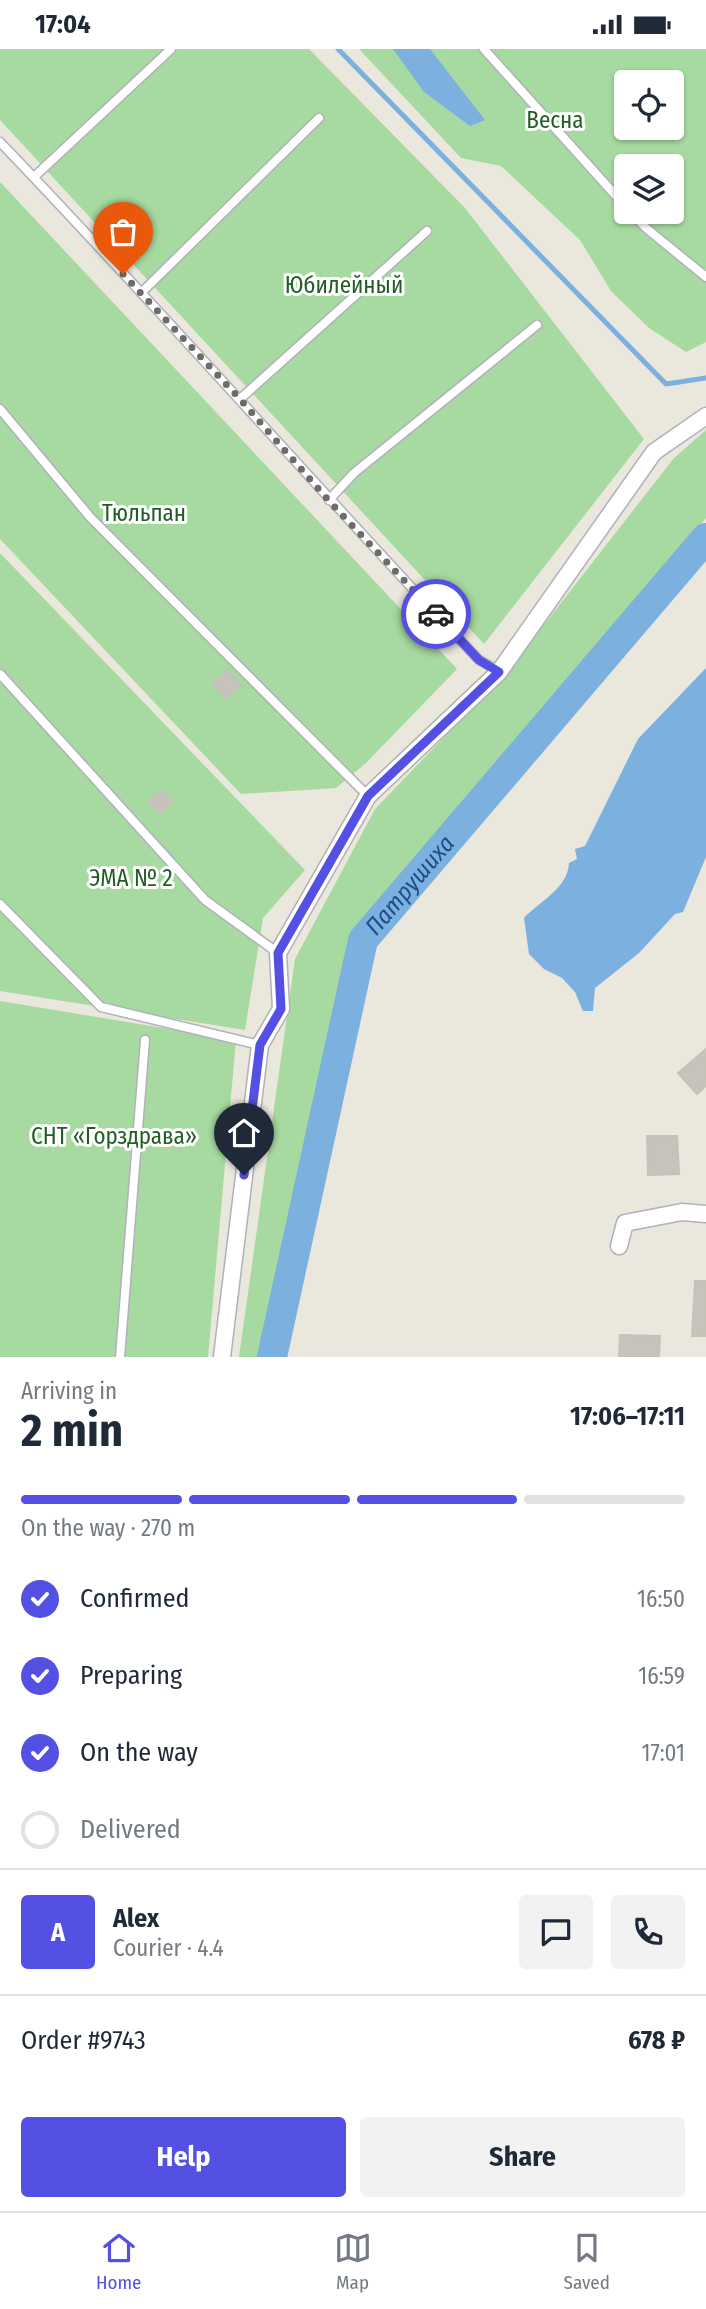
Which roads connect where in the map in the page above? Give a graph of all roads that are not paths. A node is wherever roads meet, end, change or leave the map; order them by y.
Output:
1 (171, 49) edge
2 (484, 49) edge
3 (319, 118) dead end
4 (0, 142) edge
5 (34, 177) junction
6 (614, 194) edge
7 (642, 224) edge
8 (427, 231) dead end
9 (706, 277) edge
10 (141, 293) junction
11 (537, 325) dead end
12 (240, 399) junction
13 (0, 409) edge
14 (706, 416) edge
15 (329, 501) junction
16 (499, 672) junction
17 (0, 674) edge
18 (368, 796) junction
19 (0, 904) edge
20 (278, 953) junction
21 (145, 1040) dead end
22 (260, 1045) junction
23 (706, 1213) edge
24 (619, 1246) dead end
25 (120, 1357) edge
26 (222, 1357) edge

1 - 5 lane
2 - 6 lane
3 - 10 lane
4 - 5 lane
5 - 10 lane
7 - 9 lane
8 - 12 lane
10 - 12 lane
11 - 15 lane
12 - 15 lane
13 - 18 lane
14 - 16 street
15 - 16 lane
16 - 18 street
17 - 20 lane
18 - 20 street
19 - 22 lane
20 - 22 street
21 - 25 lane
22 - 26 street
23 - 24 street

